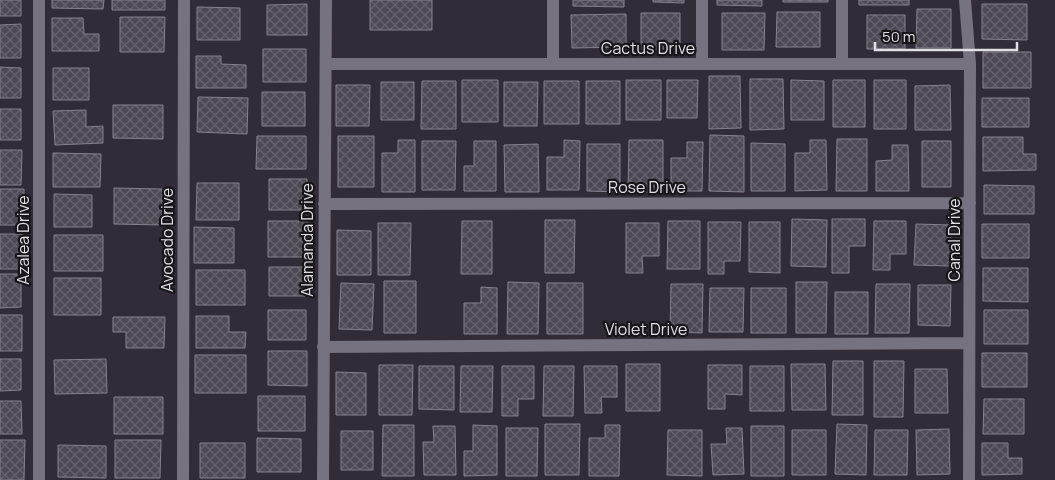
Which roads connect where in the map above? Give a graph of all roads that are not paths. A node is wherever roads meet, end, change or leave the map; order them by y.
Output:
1 (40, 0) edge
2 (184, 0) edge
3 (326, 0) edge
4 (554, 0) edge
5 (702, 0) edge
6 (842, 0) edge
7 (965, 0) edge
8 (326, 64) junction
9 (553, 64) junction
10 (702, 64) junction
11 (842, 64) junction
12 (970, 64) junction
13 (970, 203) junction
14 (324, 204) junction
15 (969, 343) junction
16 (323, 347) junction
17 (39, 480) edge
18 (183, 480) edge
19 (322, 480) edge
20 (969, 480) edge

1 - 17 street, Azalea Drive
2 - 18 street, Avocado Drive
3 - 8 street, Alamanda Drive
4 - 9 street
5 - 10 street
6 - 11 street
7 - 12 street, Canal Drive
8 - 9 street, Cactus Drive
8 - 14 street, Alamanda Drive
9 - 10 street, Cactus Drive
10 - 11 street, Cactus Drive
11 - 12 street, Cactus Drive
12 - 13 street, Canal Drive
13 - 14 street, Rose Drive
13 - 15 street, Canal Drive
14 - 16 street, Alamanda Drive
15 - 16 street, Violet Drive
15 - 20 street, Canal Drive
16 - 19 street, Alamanda Drive

